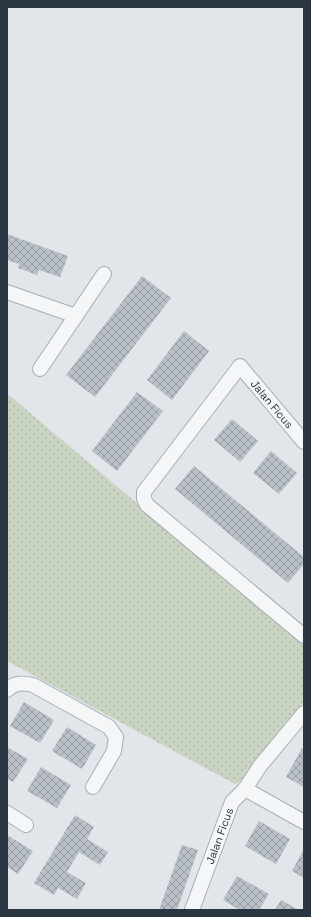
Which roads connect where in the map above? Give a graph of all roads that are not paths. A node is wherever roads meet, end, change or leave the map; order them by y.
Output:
1 (104, 274) dead end
2 (7, 292) edge
3 (76, 316) junction
4 (40, 369) dead end
5 (304, 442) edge
6 (304, 636) edge
7 (7, 690) edge
8 (304, 713) edge
9 (94, 788) dead end
10 (245, 789) junction
11 (7, 814) edge
12 (304, 822) edge
13 (26, 825) dead end
14 (192, 910) edge

1 - 3 street
2 - 3 street
3 - 4 street
5 - 6 street, Jalan Ficus
7 - 9 street
8 - 10 street, Jalan Ficus
10 - 12 street
10 - 14 street, Jalan Ficus
11 - 13 street

